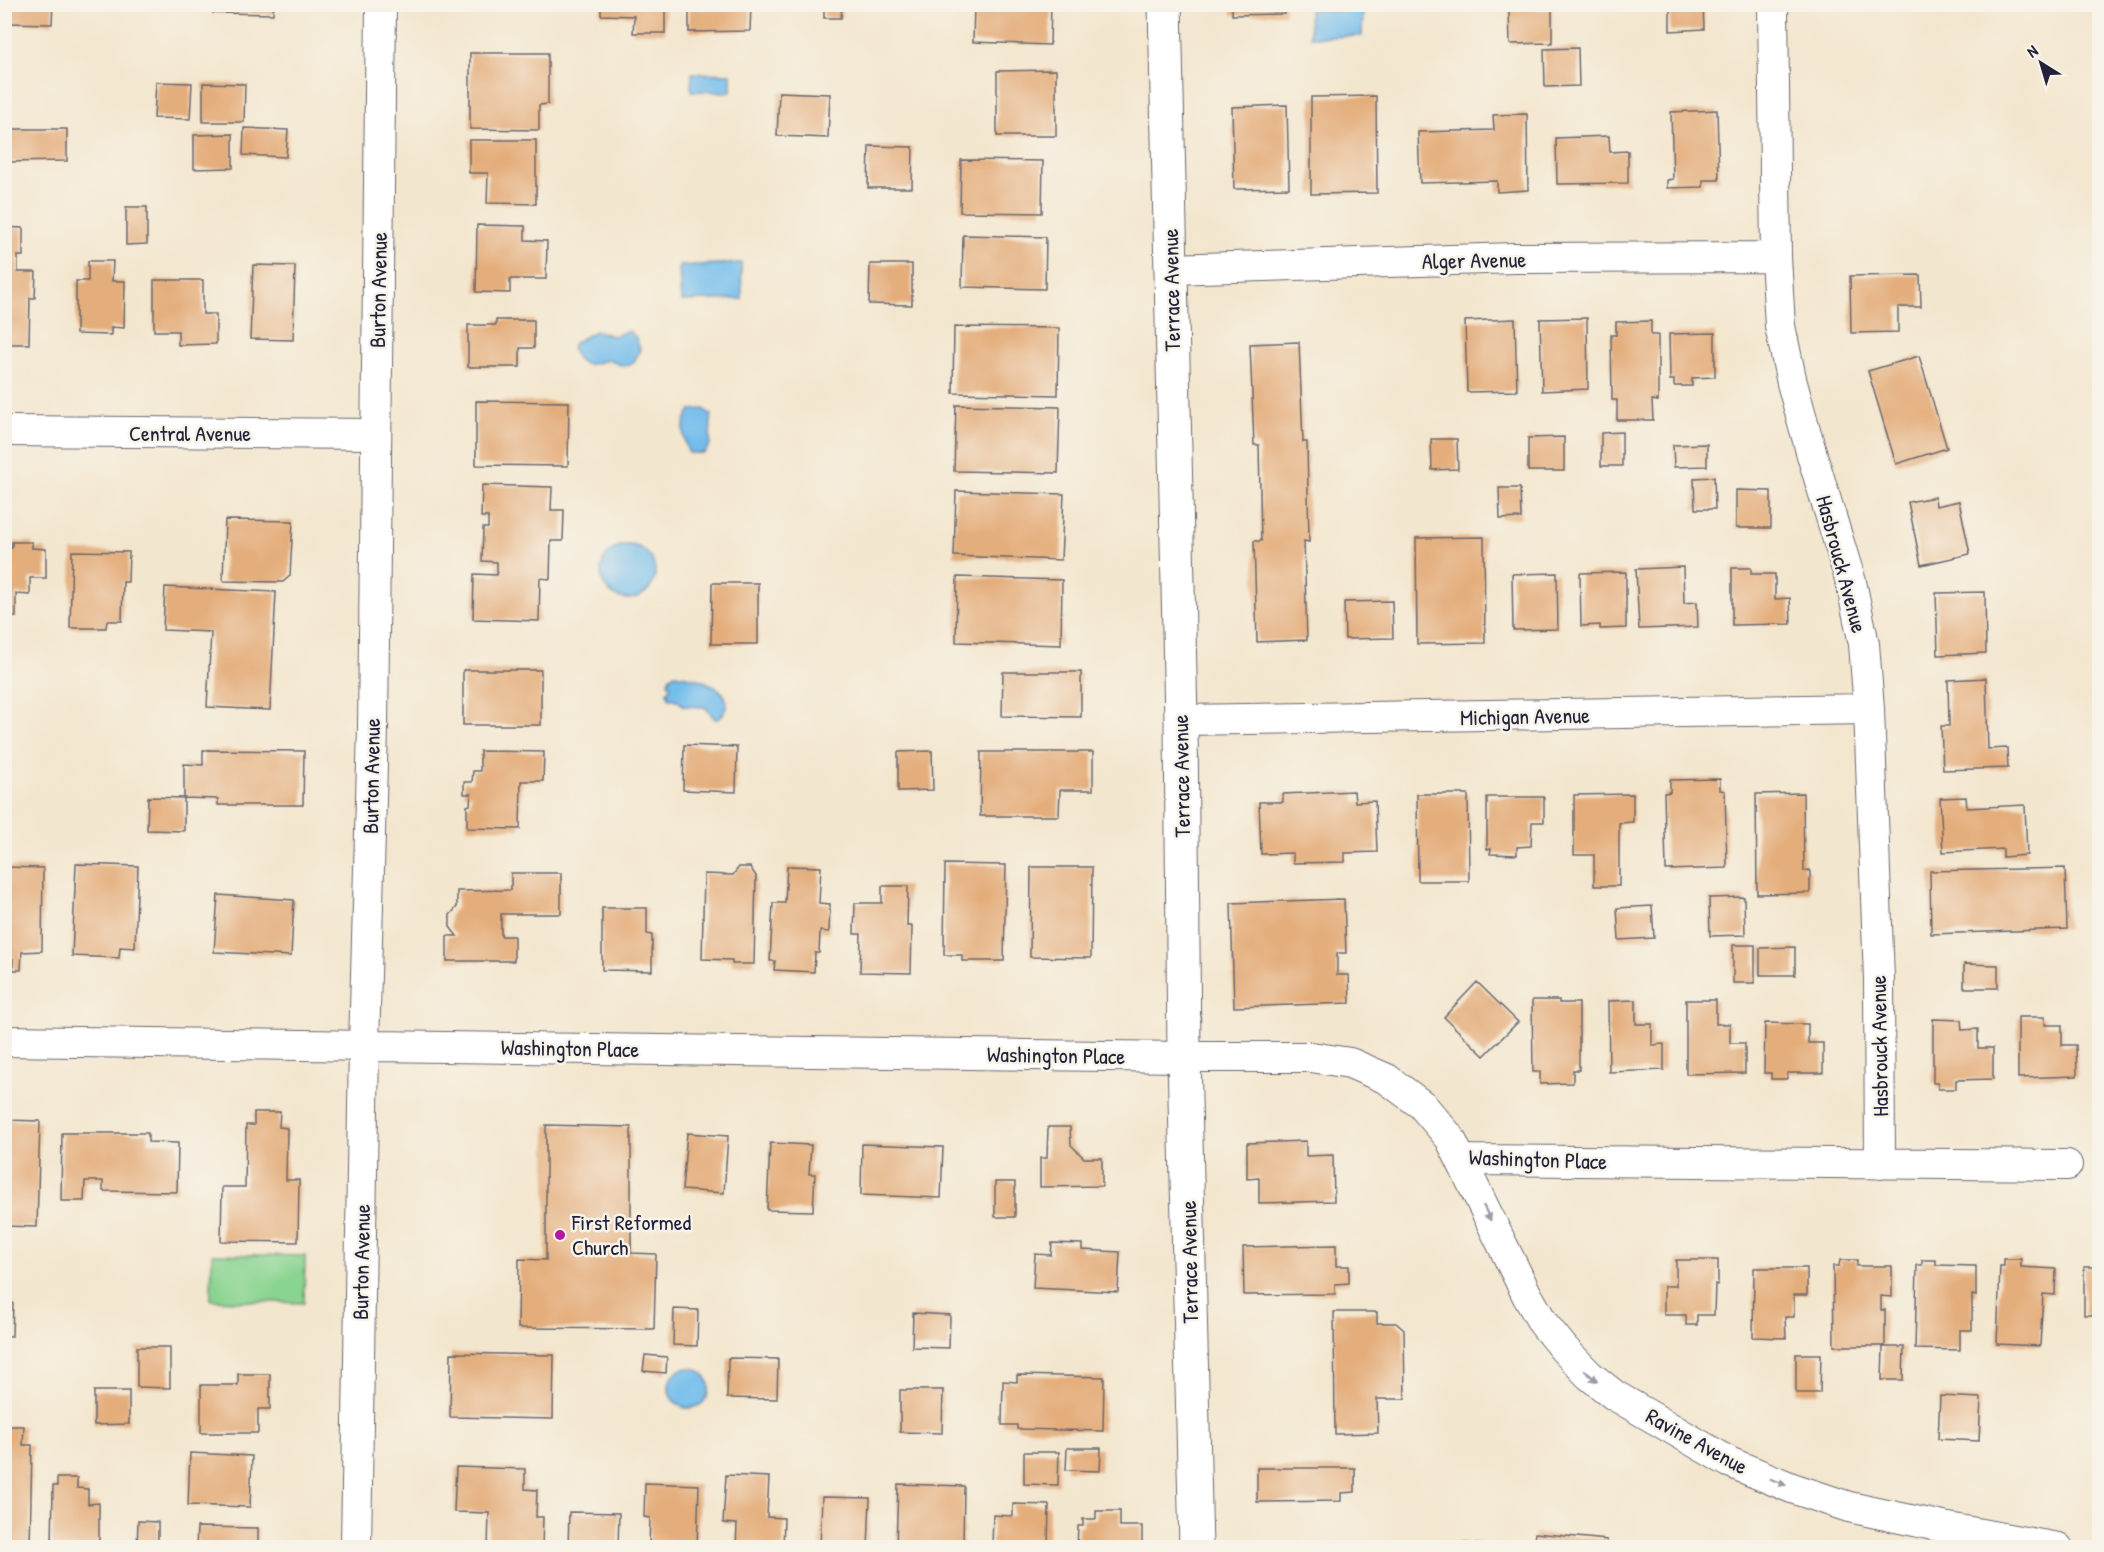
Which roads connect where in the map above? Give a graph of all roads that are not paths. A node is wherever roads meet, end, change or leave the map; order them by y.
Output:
1 (381, 4) edge
2 (1165, 4) edge
3 (1773, 4) edge
4 (1776, 257) junction
5 (1171, 269) junction
6 (4, 431) edge
7 (375, 434) junction
8 (1869, 709) junction
9 (1181, 720) junction
10 (4, 1041) edge
11 (364, 1045) junction
12 (1184, 1057) junction
13 (1462, 1160) junction
14 (1880, 1164) junction
15 (2067, 1165) dead end
16 (356, 1548) edge
17 (1196, 1548) edge
18 (2058, 1548) edge

1 - 7 street, Burton Avenue
2 - 5 main road, Terrace Avenue
3 - 4 street, Hasbrouck Avenue
4 - 5 street, Alger Avenue
4 - 8 street, Hasbrouck Avenue
5 - 9 main road, Terrace Avenue
6 - 7 street, Central Avenue
7 - 11 street, Burton Avenue
8 - 9 street, Michigan Avenue
8 - 14 street, Hasbrouck Avenue
9 - 12 main road, Terrace Avenue
10 - 11 street, Washington Place
11 - 12 street, Washington Place
11 - 16 street, Burton Avenue
12 - 13 street, Washington Place
12 - 17 main road, Terrace Avenue
13 - 14 street, Washington Place
13 -> 18 street, Ravine Avenue
14 - 15 street, Washington Place

